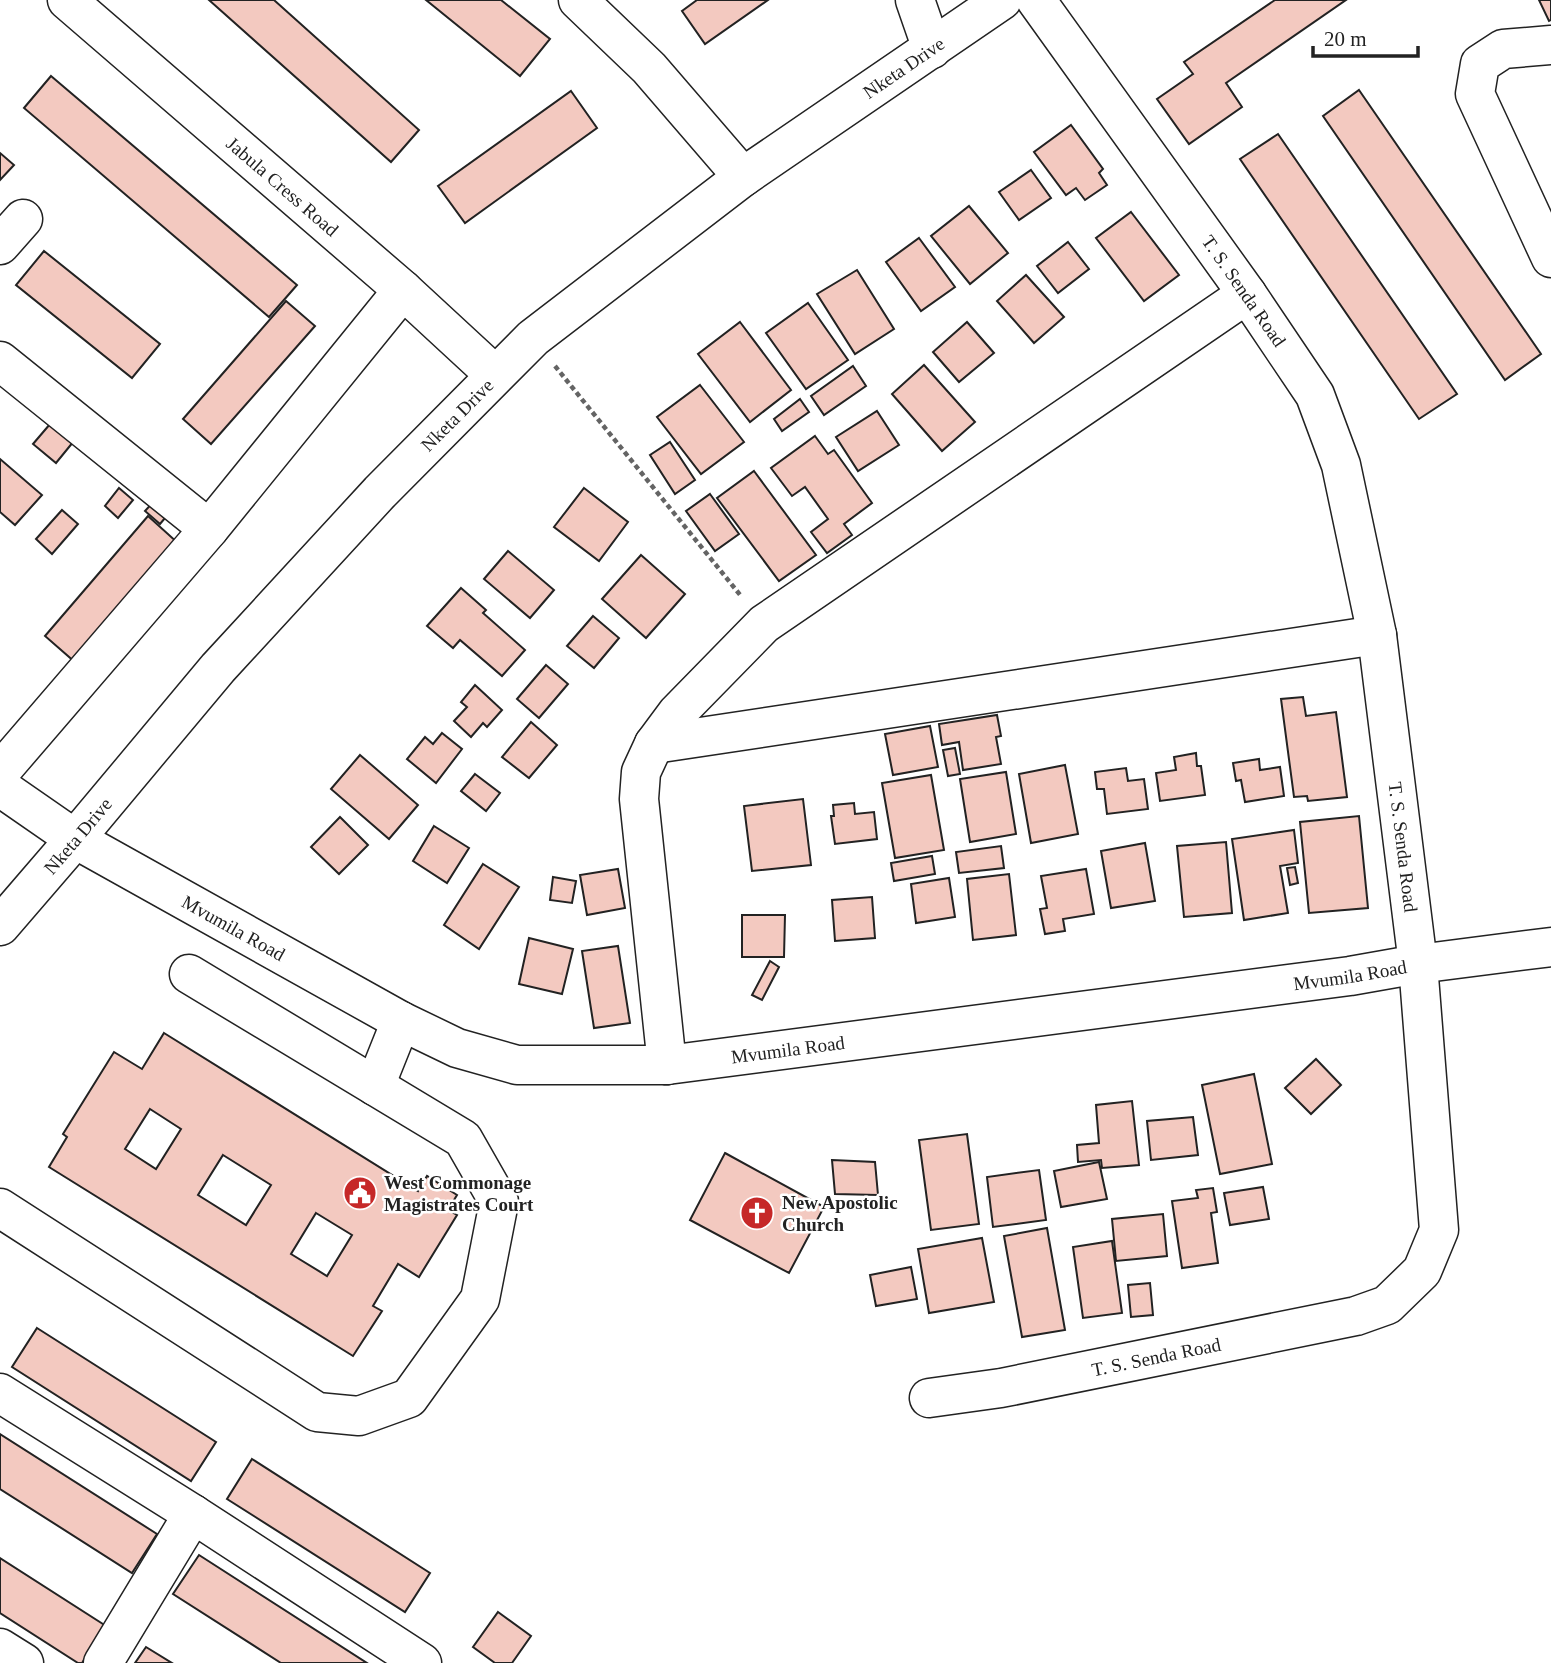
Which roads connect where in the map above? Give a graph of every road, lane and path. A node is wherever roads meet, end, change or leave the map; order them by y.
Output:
1 (67, 0) edge
2 (578, 0) edge
3 (915, 0) edge
4 (1002, 0) edge
5 (1036, 0) edge
6 (1551, 45) edge
7 (932, 49) junction
8 (743, 177) junction
9 (1551, 258) edge
10 (403, 290) junction
11 (1247, 294) junction
12 (533, 338) junction
13 (0, 360) edge
14 (495, 375) junction
15 (209, 529) junction
16 (764, 624) junction
17 (1377, 635) junction
18 (654, 744) junction
19 (0, 772) edge
20 (0, 787) edge
21 (75, 839) junction
22 (0, 926) edge
23 (1551, 947) edge
24 (1418, 964) junction
25 (189, 974) dead end
26 (401, 1021) junction
27 (667, 1065) junction
28 (375, 1086) junction
29 (0, 1208) edge
30 (0, 1393) edge
31 (929, 1398) dead end
32 (193, 1514) junction
33 (0, 1648) edge
34 (24, 1663) edge
35 (103, 1663) edge
36 (422, 1663) edge

1 - 10 street, Jabula Cress Road
2 - 8 street
3 - 7 street
4 - 7 street, Nketa Drive
5 - 11 street, T. S. Senda Road
6 - 9 street
7 - 8 street, Nketa Drive
8 - 12 street, Nketa Drive
10 - 14 street, Jabula Cress Road
10 - 15 street
11 - 16 street
11 - 17 street, T. S. Senda Road
12 - 14 street, Nketa Drive
12 - 16 path
13 - 15 street
14 - 21 street, Nketa Drive
15 - 19 street
16 - 18 street
17 - 18 street
17 - 24 street, T. S. Senda Road
18 - 27 street
20 - 21 street, Mvumila Road
21 - 22 street, Nketa Drive
21 - 26 street, Mvumila Road
23 - 24 street, Mvumila Road
24 - 27 street, Mvumila Road
24 - 31 street, T. S. Senda Road
25 - 28 street
26 - 27 street, Mvumila Road
26 - 28 street
28 - 29 street
30 - 32 street
32 - 35 street
32 - 36 street
33 - 34 street

